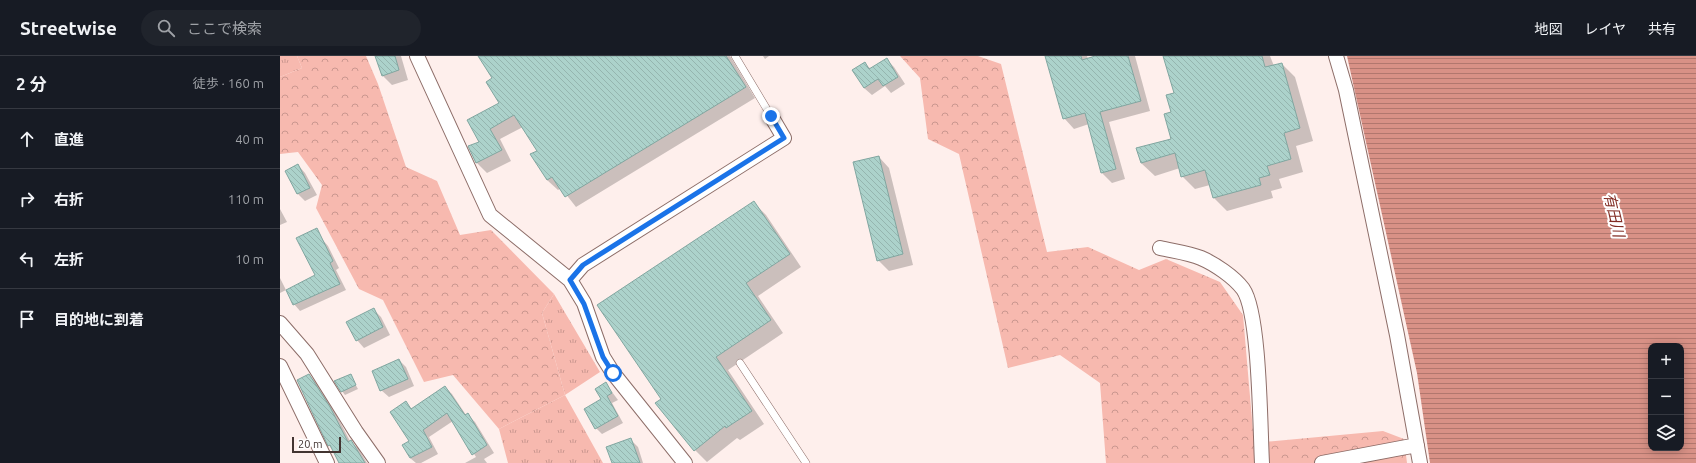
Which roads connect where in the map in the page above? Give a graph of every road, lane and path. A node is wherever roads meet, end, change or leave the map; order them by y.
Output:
1 (417, 56) edge
2 (735, 56) edge
3 (1336, 56) edge
4 (771, 116) joint
5 (1160, 248) dead end
6 (570, 280) junction
7 (280, 323) edge
8 (740, 364) dead end
9 (280, 366) edge
10 (1417, 445) junction
11 (327, 463) edge
12 (378, 463) edge
13 (685, 463) edge
14 (806, 463) edge
15 (1262, 463) edge
16 (1322, 463) edge
17 (1420, 463) edge

1 - 6 street
2 - 4 lane
3 - 10 street
4 - 6 street
5 - 15 street
6 - 13 street
7 - 12 street
8 - 14 lane
9 - 11 street
10 - 16 street
10 - 17 street

